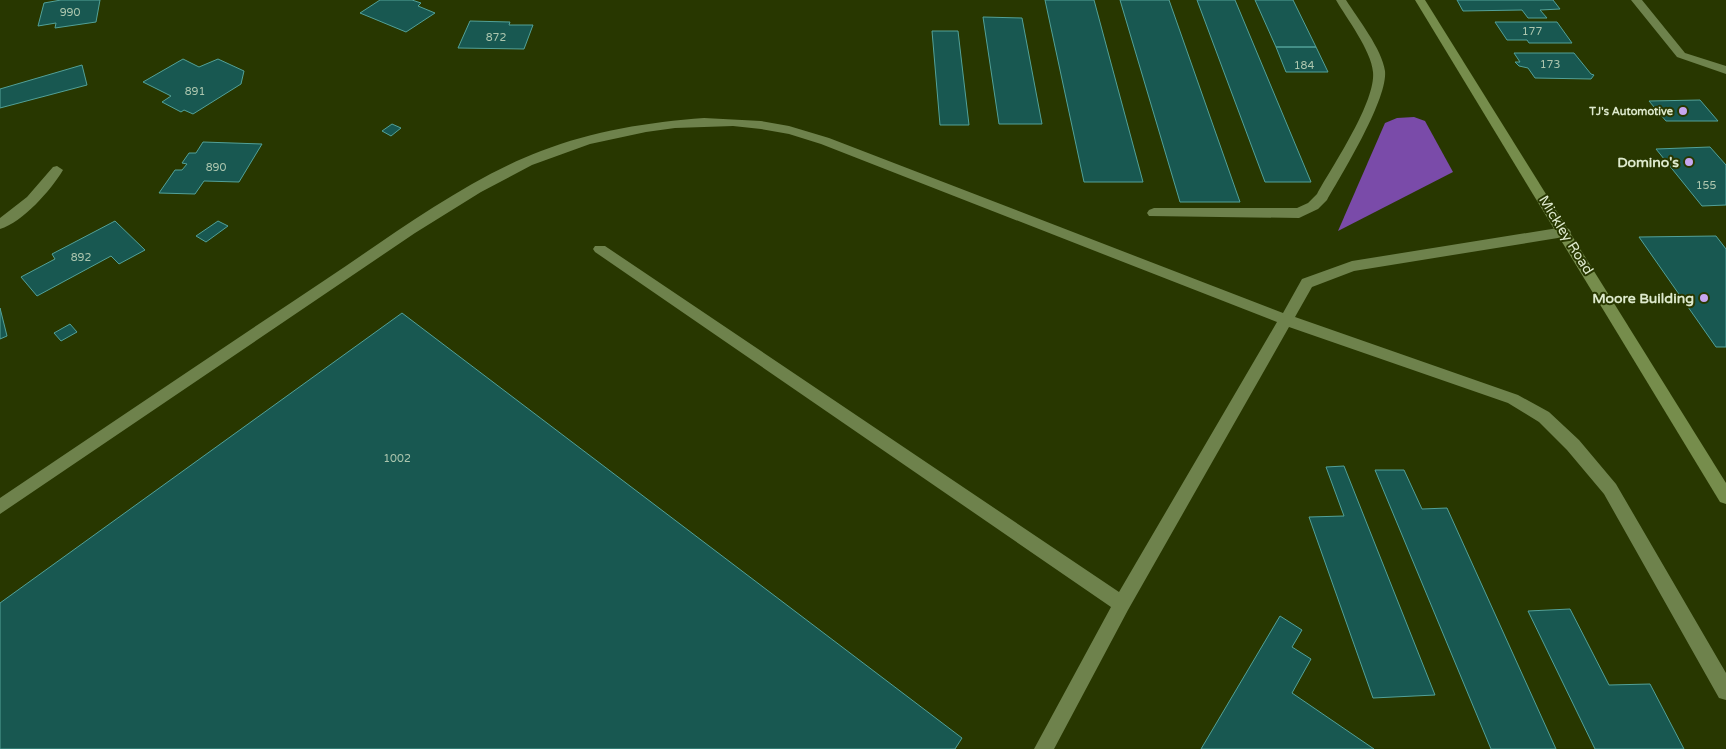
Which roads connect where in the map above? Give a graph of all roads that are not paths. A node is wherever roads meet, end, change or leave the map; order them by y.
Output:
1 (1341, 0) edge
2 (1420, 0) edge
3 (1636, 0) edge
4 (1726, 70) edge
5 (57, 170) dead end
6 (1154, 213) dead end
7 (0, 224) edge
8 (1564, 232) junction
9 (600, 249) dead end
10 (1286, 320) junction
11 (1726, 497) edge
12 (0, 507) edge
13 (1122, 604) junction
14 (1726, 691) edge
15 (1044, 749) edge

1 - 6 street
2 - 8 street, Mickley Road
3 - 4 street
5 - 7 street
8 - 10 street
8 - 11 street, Mickley Road
9 - 13 street
10 - 12 street
10 - 13 street
10 - 14 street
13 - 15 street

